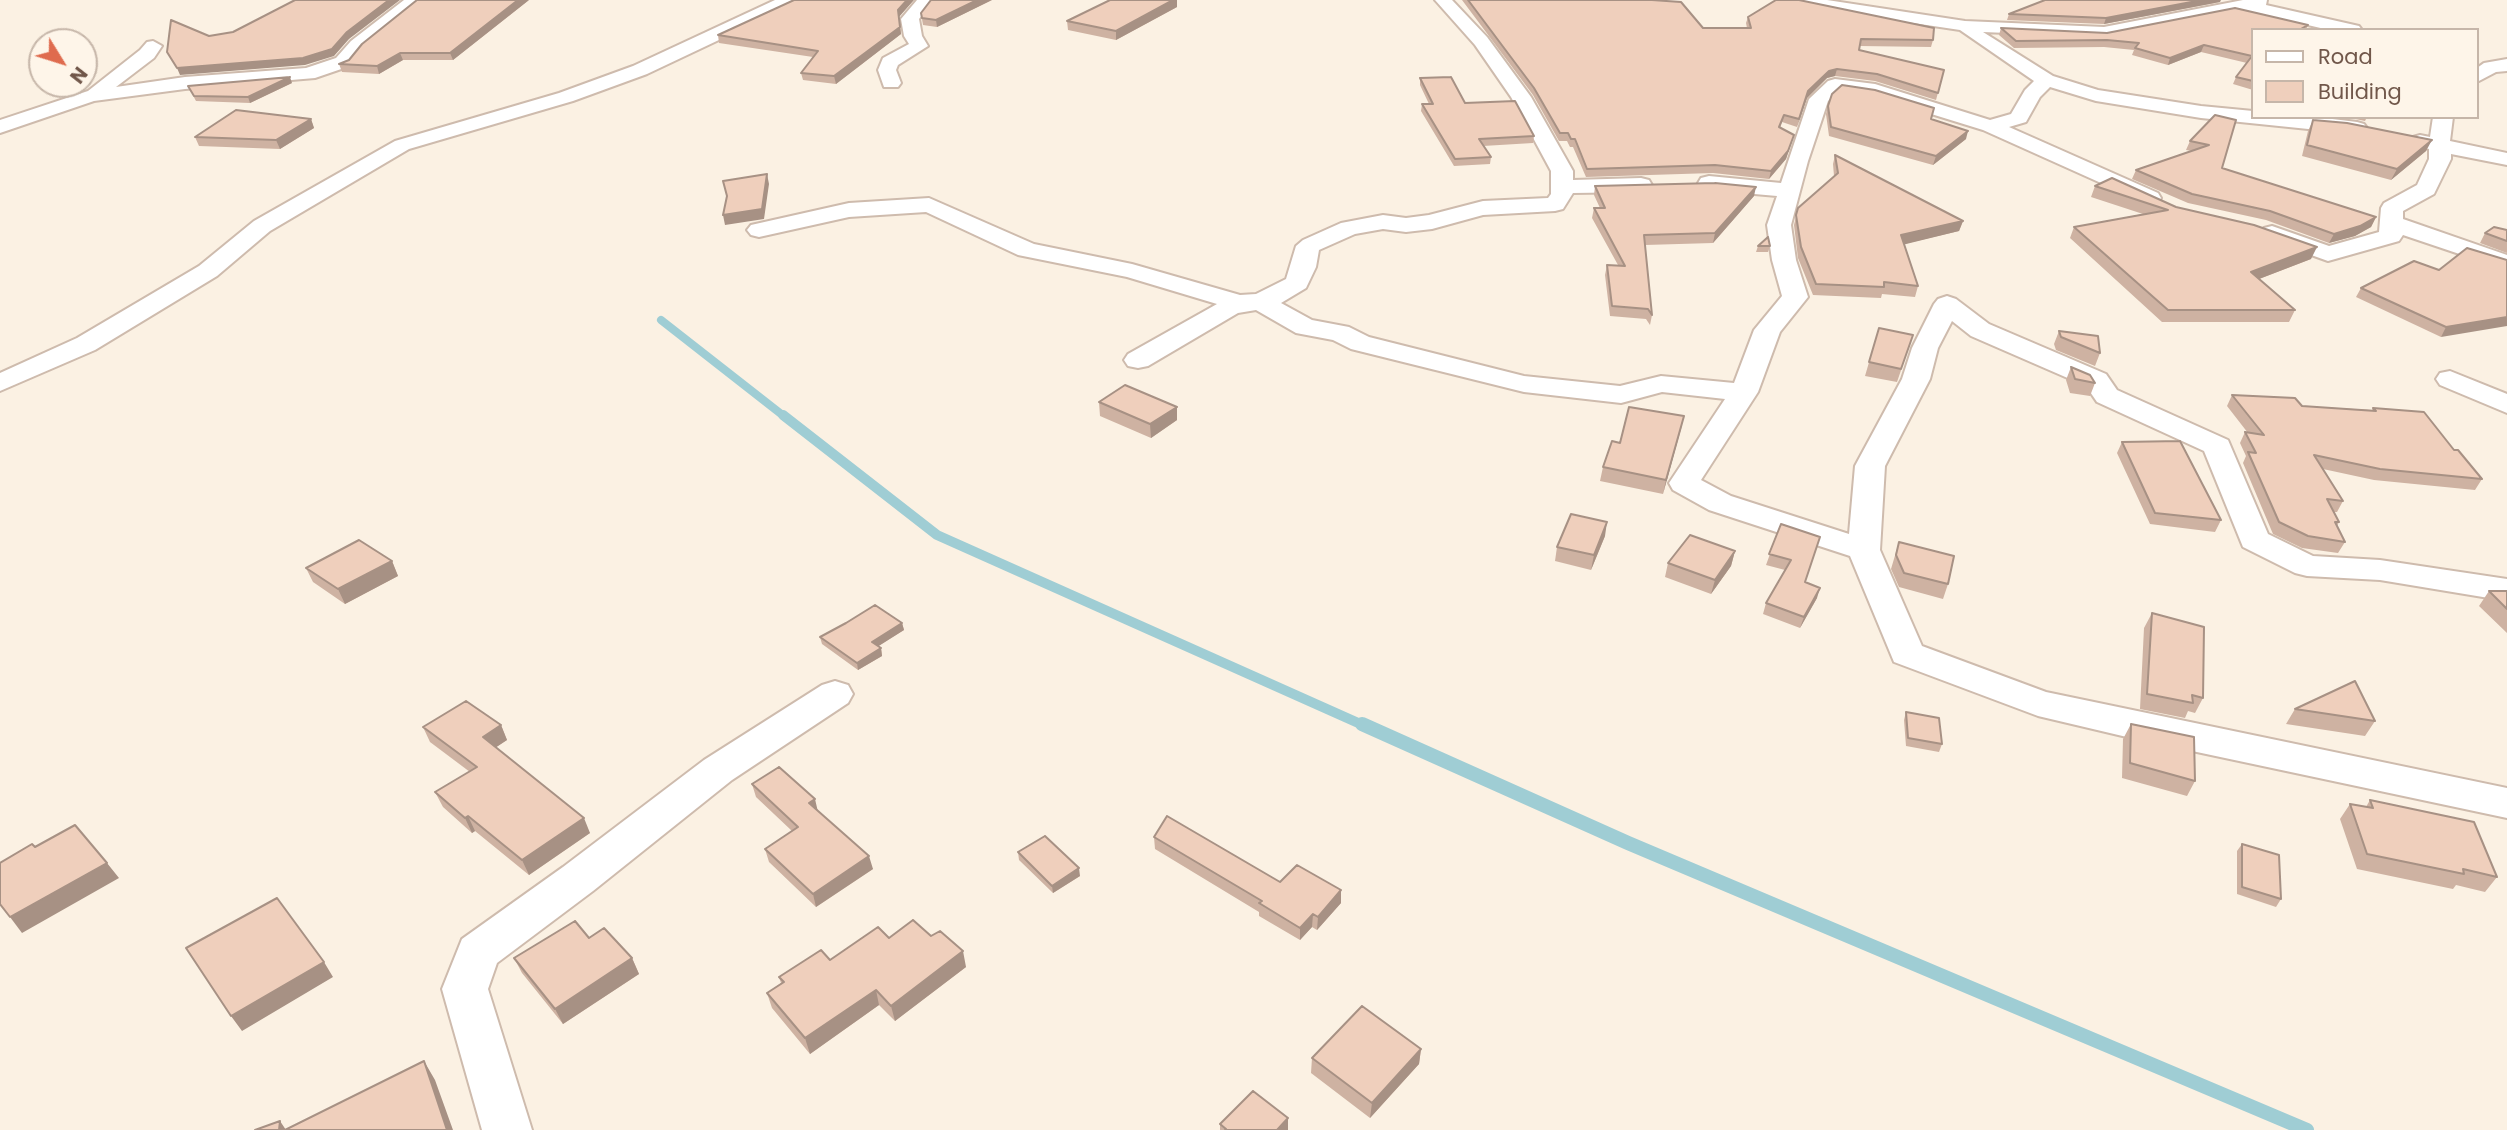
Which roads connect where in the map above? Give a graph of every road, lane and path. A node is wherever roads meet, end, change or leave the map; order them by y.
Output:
1 (415, 0) edge
2 (789, 0) edge
3 (926, 0) edge
4 (1443, 0) edge
5 (1793, 0) edge
6 (1830, 3) edge
7 (2250, 3) edge
8 (1965, 26) junction
9 (2345, 28) edge
10 (153, 46) dead end
11 (2479, 57) edge
12 (2507, 64) edge
13 (2479, 75) edge
14 (2046, 80) junction
15 (891, 83) dead end
16 (98, 92) edge
17 (98, 95) edge
18 (85, 98) edge
19 (2252, 117) edge
20 (2280, 119) edge
21 (2442, 119) edge
22 (1990, 126) junction
23 (0, 127) edge
24 (2380, 133) edge
25 (2404, 138) edge
26 (2442, 145) junction
27 (2507, 159) edge
28 (1686, 184) edge
29 (1659, 185) edge
30 (1563, 187) junction
31 (1790, 191) junction
32 (2168, 205) edge
33 (2391, 223) junction
34 (2257, 228) edge
35 (759, 230) dead end
36 (2507, 263) edge
37 (1260, 302) junction
38 (1138, 360) dead end
39 (2450, 379) dead end
40 (0, 383) edge
41 (1744, 392) junction
42 (2507, 404) edge
43 (1864, 550) junction
44 (2507, 590) edge
45 (835, 694) dead end
46 (2507, 803) edge
47 (507, 1130) edge

1 - 17 street
2 - 40 street
3 - 15 street
4 - 30 street
5 - 6 street
6 - 8 street
7 - 8 street
7 - 9 street
8 - 14 street
10 - 16 street
11 - 12 street
12 - 13 street
14 - 19 street
14 - 22 street
18 - 23 street
20 - 24 street
21 - 26 street
22 - 31 street
22 - 32 street
25 - 26 street
26 - 27 street
26 - 33 street
28 - 31 street
29 - 30 street
30 - 37 street
31 - 41 street
33 - 34 street
33 - 36 street
35 - 37 street
37 - 38 street
37 - 41 street
39 - 42 street
41 - 43 street
43 - 44 street
43 - 46 street
45 - 47 street

